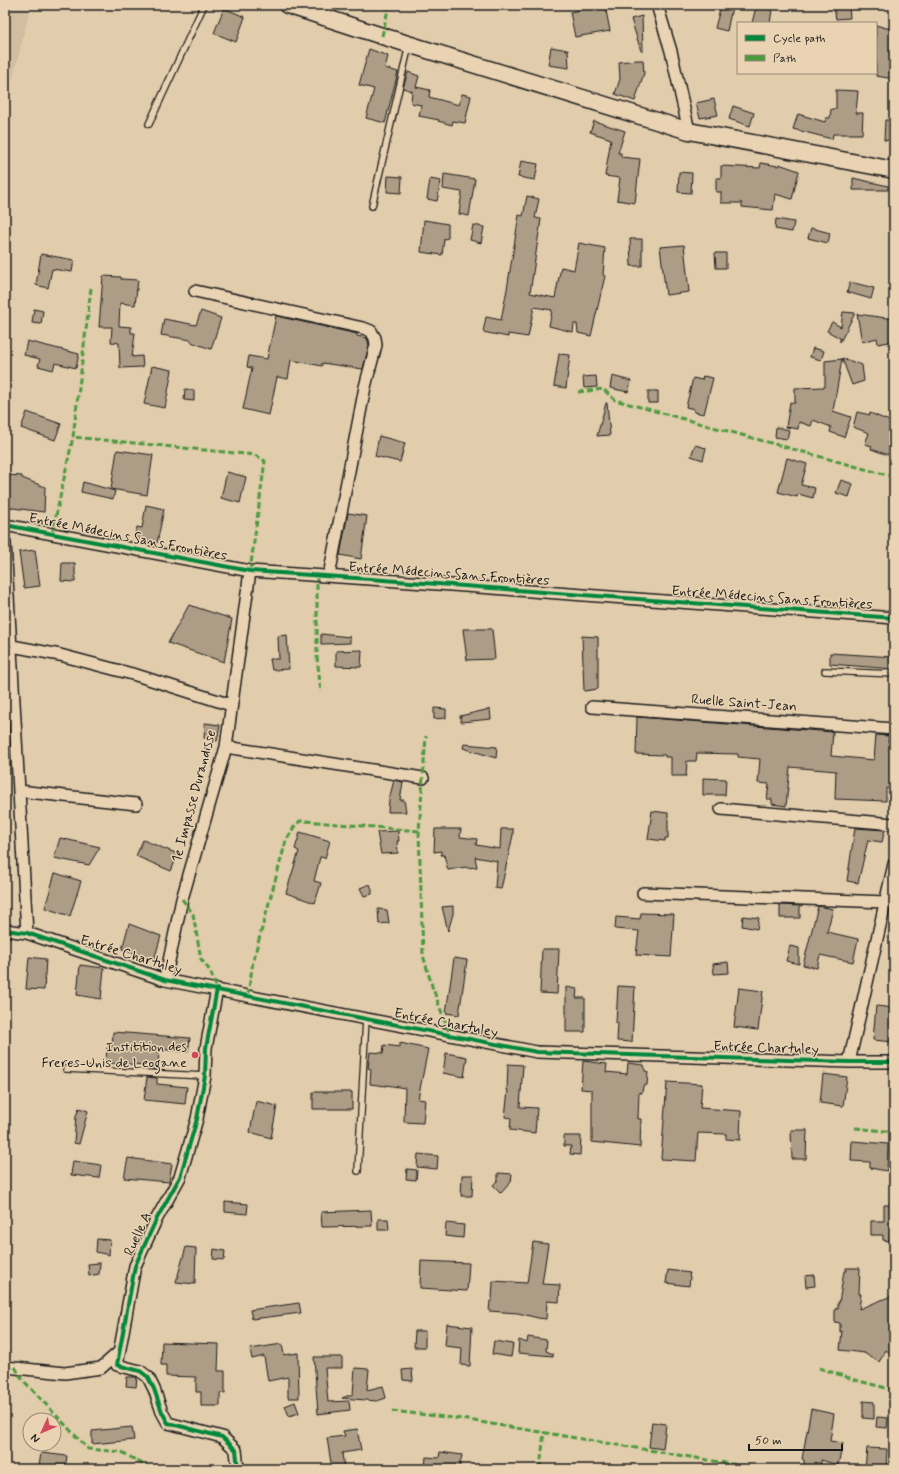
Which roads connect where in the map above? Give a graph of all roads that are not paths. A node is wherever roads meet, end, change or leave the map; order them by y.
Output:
1 (204, 5) edge
2 (287, 5) edge
3 (657, 5) edge
4 (409, 45) junction
5 (149, 124) dead end
6 (690, 131) junction
7 (894, 170) edge
8 (372, 206) dead end
9 (195, 291) dead end
10 (5, 525) edge
11 (5, 543) edge
12 (250, 571) junction
13 (329, 576) junction
14 (894, 618) edge
15 (12, 646) junction
16 (826, 671) dead end
17 (894, 674) edge
18 (232, 705) junction
19 (592, 707) dead end
20 (894, 729) edge
21 (226, 747) junction
22 (423, 778) dead end
23 (19, 791) junction
24 (136, 804) dead end
25 (721, 810) dead end
26 (894, 824) edge
27 (894, 864) edge
28 (643, 893) dead end
29 (886, 902) junction
30 (5, 930) edge
31 (27, 933) junction
32 (165, 980) junction
33 (217, 989) junction
34 (366, 1018) junction
35 (849, 1062) junction
36 (894, 1062) edge
37 (66, 1069) dead end
38 (205, 1076) junction
39 (358, 1171) dead end
40 (120, 1351) junction
41 (5, 1367) edge
42 (238, 1469) edge

1 - 5 lane
2 - 4 main road
3 - 6 street
4 - 6 main road
4 - 8 lane
6 - 7 main road
9 - 13 street
10 - 12 street, Entrée Médecins Sans Frontières
11 - 15 street
12 - 13 street, Entrée Médecins Sans Frontières
12 - 18 street, 1e Impasse Durandisse
13 - 14 street, Entrée Médecins Sans Frontières
15 - 18 street
15 - 23 street
16 - 17 lane
18 - 21 street, 1e Impasse Durandisse
19 - 20 street, Ruelle Saint-Jean
21 - 22 street
21 - 32 street, 1e Impasse Durandisse
23 - 24 street
23 - 31 street
25 - 26 street
27 - 29 street
28 - 29 street
29 - 35 street
30 - 31 street, Entrée Chartuley
31 - 32 street, Entrée Chartuley
32 - 33 street, Entrée Chartuley
33 - 34 street, Entrée Chartuley
33 - 38 street, Ruelle A
34 - 35 street, Entrée Chartuley
34 - 39 lane
35 - 36 street, Entrée Chartuley
37 - 38 lane
38 - 40 street, Ruelle A
40 - 41 street
40 - 42 street, Ruelle A

